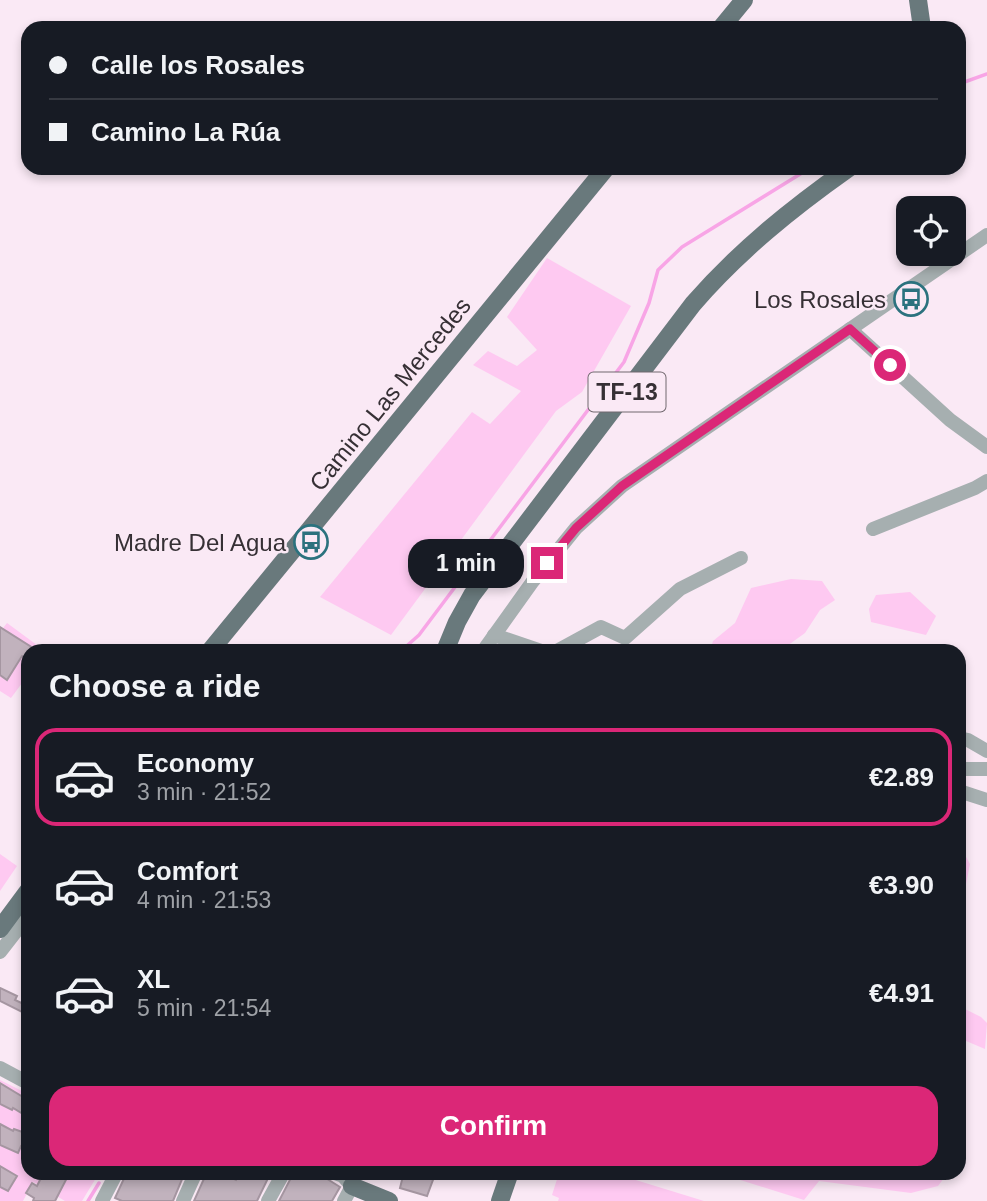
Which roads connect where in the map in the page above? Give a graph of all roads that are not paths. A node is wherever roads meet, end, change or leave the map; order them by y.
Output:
1 (744, 0) edge
2 (918, 0) edge
3 (727, 21) edge
4 (921, 21) edge
5 (600, 175) edge
6 (839, 175) edge
7 (987, 235) edge
8 (850, 329) junction
9 (987, 447) edge
10 (987, 481) edge
11 (873, 528) dead end
12 (741, 558) dead end
13 (494, 635) junction
14 (216, 644) edge
15 (448, 644) edge
16 (488, 644) edge
17 (520, 644) edge
18 (570, 644) edge
19 (966, 740) edge
20 (987, 751) edge
21 (966, 768) edge
22 (987, 769) edge
23 (966, 793) edge
24 (987, 800) edge
25 (21, 900) edge
26 (21, 925) edge
27 (0, 929) edge
28 (0, 952) edge
29 (0, 1068) edge
30 (21, 1079) edge
31 (113, 1180) edge
32 (192, 1180) edge
33 (280, 1180) edge
34 (507, 1180) edge
35 (348, 1193) edge
36 (102, 1201) edge
37 (183, 1201) edge
38 (268, 1201) edge
39 (389, 1201) edge
40 (500, 1201) edge

1 - 3 main road
2 - 4 main road
5 - 14 main road, Camino Las Mercedes
6 - 15 main road, TF-13
7 - 8 street
8 - 9 street
8 - 13 street
10 - 11 street
12 - 18 street
13 - 16 street
13 - 17 street
19 - 20 street
21 - 22 street
23 - 24 street
25 - 27 main road
26 - 28 street
29 - 30 street
31 - 36 street
32 - 37 street
33 - 38 street
34 - 40 main road
35 - 39 main road

